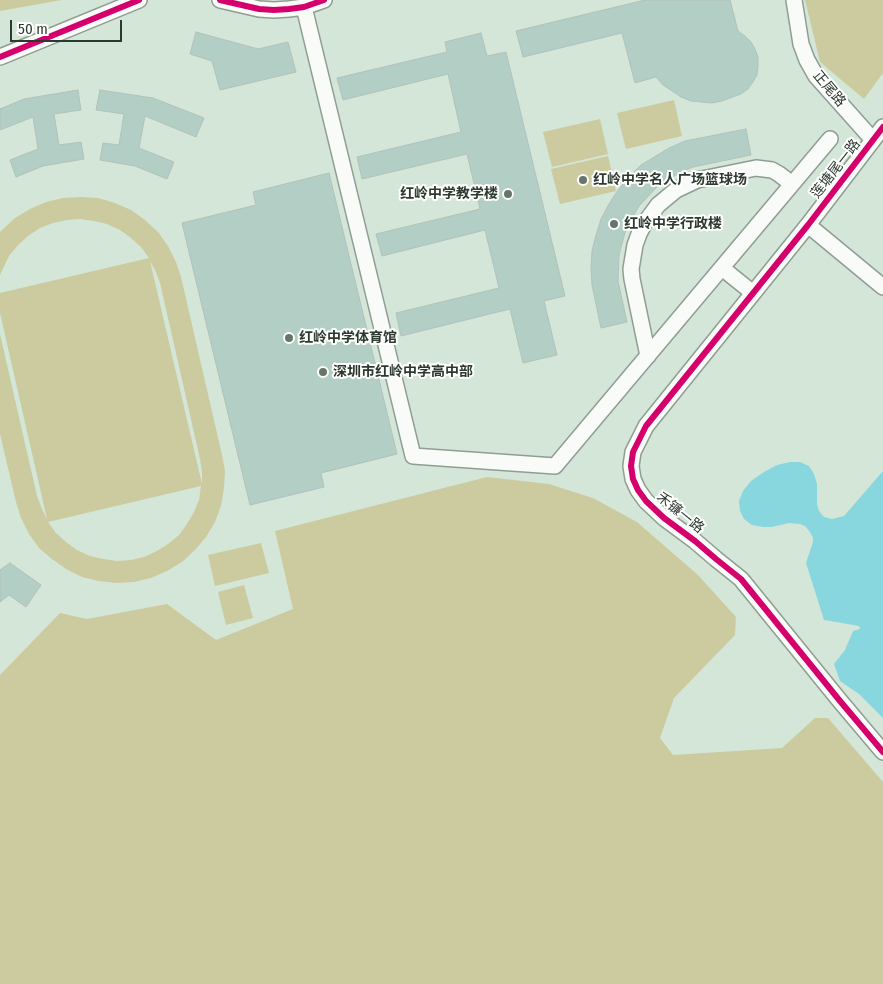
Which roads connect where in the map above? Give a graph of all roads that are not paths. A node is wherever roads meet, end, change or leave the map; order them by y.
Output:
1 (220, 0) edge
2 (324, 0) edge
3 (794, 0) edge
4 (132, 1) edge
5 (304, 7) junction
6 (0, 57) edge
7 (883, 127) edge
8 (830, 139) dead end
9 (873, 140) junction
10 (792, 184) junction
11 (808, 225) junction
12 (722, 268) junction
13 (883, 287) edge
14 (753, 293) junction
15 (648, 356) junction
16 (883, 752) edge

1 - 5 street
2 - 5 street
3 - 9 street, 正尾路
4 - 6 street
5 - 15 street
7 - 9 street, 莲塘尾一路
8 - 10 street
9 - 11 street, 莲塘尾一路
10 - 12 street
10 - 15 street
11 - 13 street
11 - 14 street, 禾镰一路
12 - 14 street
12 - 15 street
14 - 16 street, 禾镰一路

